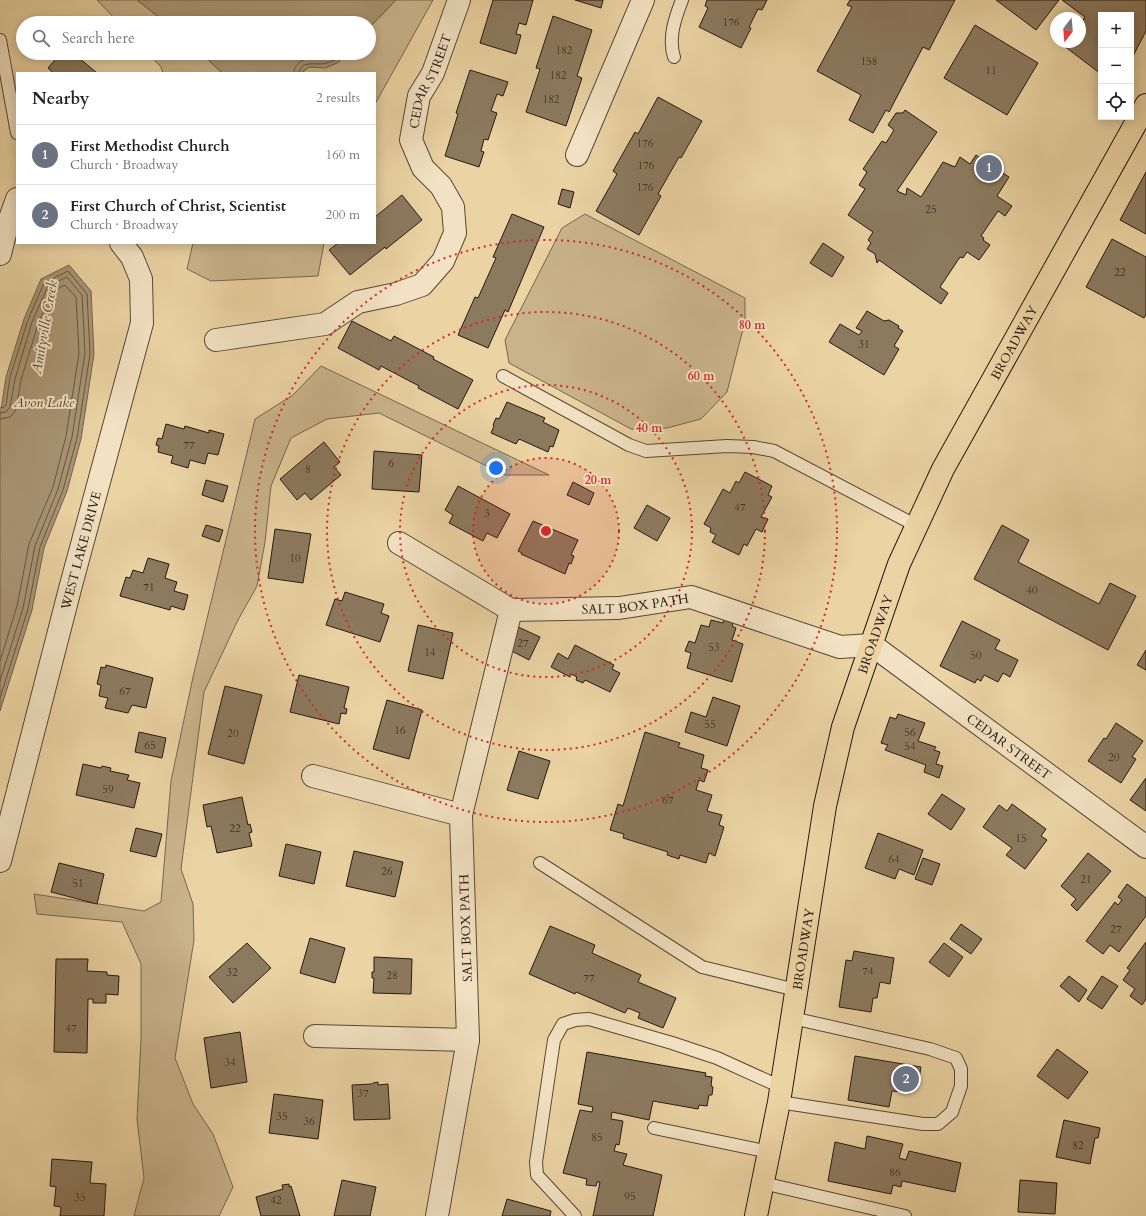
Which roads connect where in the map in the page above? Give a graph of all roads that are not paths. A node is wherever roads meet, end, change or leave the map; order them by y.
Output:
1 (459, 0) edge
2 (643, 0) edge
3 (682, 0) edge
4 (0, 40) edge
5 (674, 57) dead end
6 (1146, 105) edge
7 (16, 128) edge
8 (577, 155) dead end
9 (16, 202) edge
10 (122, 244) edge
11 (0, 254) edge
12 (216, 340) dead end
13 (502, 376) dead end
14 (917, 526) junction
15 (399, 543) dead end
16 (511, 610) junction
17 (872, 645) junction
18 (313, 776) dead end
19 (461, 815) junction
20 (1146, 847) edge
21 (0, 861) edge
22 (540, 864) dead end
23 (796, 990) junction
24 (792, 1018) junction
25 (315, 1036) dead end
26 (468, 1040) junction
27 (780, 1094) junction
28 (654, 1128) dead end
29 (769, 1152) junction
30 (762, 1183) junction
31 (571, 1213) edge
32 (437, 1216) edge
33 (756, 1216) edge
34 (905, 1216) edge

1 - 12 street, CEDAR STREET
2 - 8 street
3 - 5 lane
4 - 7 lane
6 - 14 main road, BROADWAY
9 - 11 street
10 - 21 street, WEST LAKE DRIVE
13 - 14 lane
14 - 17 main road, BROADWAY
15 - 16 street
16 - 17 street, SALT BOX PATH
16 - 19 street, SALT BOX PATH
17 - 20 street, CEDAR STREET
17 - 23 main road, BROADWAY
18 - 19 street
19 - 26 street, SALT BOX PATH
22 - 23 lane
23 - 24 main road, BROADWAY
24 - 27 main road, BROADWAY
24 - 27 lane
25 - 26 street
26 - 32 street, SALT BOX PATH
27 - 29 main road, BROADWAY
27 - 31 lane
28 - 29 lane
29 - 30 main road, BROADWAY
30 - 33 main road, BROADWAY
30 - 34 lane

